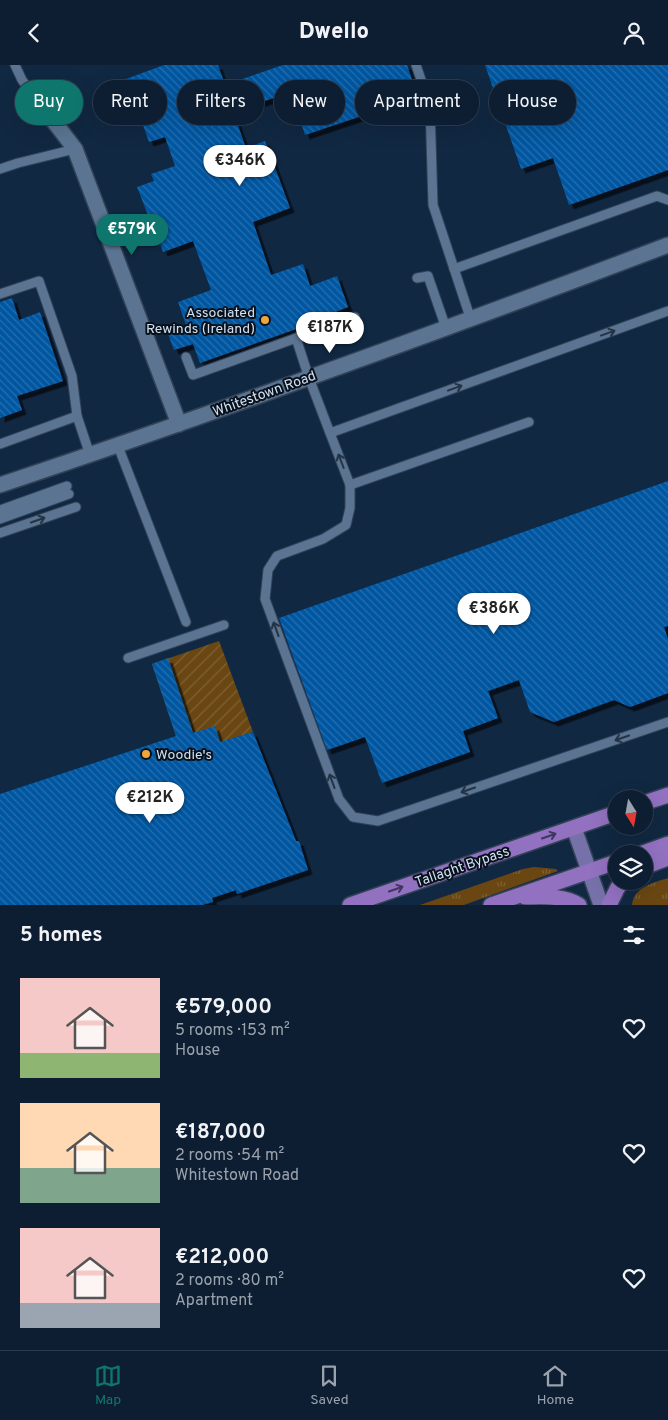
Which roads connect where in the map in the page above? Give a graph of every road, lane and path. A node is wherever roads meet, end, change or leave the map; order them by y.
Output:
1 (15, 65) edge
2 (416, 65) edge
3 (22, 80) edge
4 (57, 125) edge
5 (75, 149) junction
6 (0, 169) edge
7 (668, 200) edge
8 (668, 245) edge
9 (454, 269) junction
10 (417, 278) dead end
11 (0, 294) edge
12 (668, 311) edge
13 (355, 317) dead end
14 (470, 320) junction
15 (446, 328) junction
16 (296, 338) junction
17 (186, 357) dead end
18 (309, 378) junction
19 (77, 415) junction
20 (529, 422) dead end
21 (179, 424) junction
22 (330, 433) junction
23 (0, 444) edge
24 (118, 446) junction
25 (90, 455) junction
26 (0, 485) edge
27 (350, 485) junction
28 (76, 507) dead end
29 (0, 510) edge
30 (0, 519) edge
31 (0, 533) edge
32 (186, 622) dead end
33 (224, 625) dead end
34 (128, 658) dead end
35 (668, 722) edge
36 (668, 795) edge
37 (653, 800) edge
38 (608, 816) edge
39 (574, 828) junction
40 (668, 844) edge
41 (653, 849) edge
42 (668, 858) edge
43 (653, 864) edge
44 (608, 865) edge
45 (589, 871) junction
46 (616, 890) edge
47 (516, 897) junction
48 (350, 905) edge
49 (491, 905) edge
50 (579, 905) edge
51 (601, 905) edge
52 (609, 905) edge

1 - 3 lane
2 - 9 lane
4 - 5 street
5 - 6 lane
5 - 21 street
7 - 9 lane
8 - 14 street, Whitestown Road
9 - 14 lane
10 - 15 lane
11 - 19 lane
22 -> 12 lane
13 - 16 lane
14 - 15 street, Whitestown Road
15 - 18 street, Whitestown Road
16 - 17 lane
16 - 18 lane
18 - 21 street, Whitestown Road
18 - 22 lane
19 - 23 lane
19 - 25 lane
20 - 27 lane
21 - 24 street, Whitestown Road
27 -> 22 lane
24 - 25 street, Whitestown Road
24 - 32 lane
25 - 26 street, Whitestown Road
35 -> 27 lane
31 -> 28 lane
29 - 30 lane
33 - 34 lane
36 - 37 main road
38 - 39 main road, Tallaght Bypass
39 - 45 street
48 -> 39 main road, Tallaght Bypass
40 - 41 main road
42 - 43 main road
44 - 45 main road
45 - 47 main road
45 - 51 street
46 - 52 main road
47 - 49 main road
47 - 50 main road

